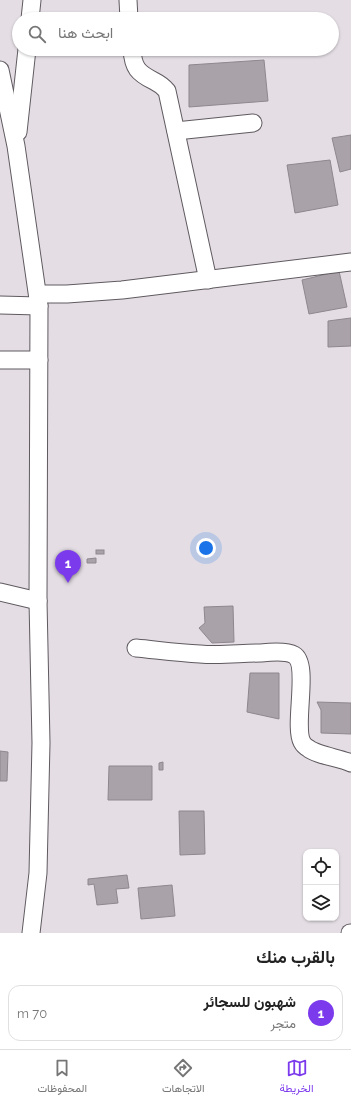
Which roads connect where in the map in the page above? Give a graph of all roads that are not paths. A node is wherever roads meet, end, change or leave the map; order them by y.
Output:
1 (32, 0) edge
2 (128, 0) edge
3 (31, 12) edge
4 (129, 12) edge
5 (25, 56) edge
6 (134, 56) edge
7 (0, 70) edge
8 (253, 123) dead end
9 (176, 131) junction
10 (16, 146) junction
11 (351, 262) edge
12 (208, 280) junction
13 (38, 300) junction
14 (0, 305) edge
15 (0, 360) edge
16 (39, 360) junction
17 (0, 592) edge
18 (38, 601) junction
19 (136, 648) dead end
20 (351, 763) edge
21 (31, 933) edge

1 - 3 street
2 - 4 street
5 - 10 street
6 - 9 street
7 - 10 street
8 - 9 street
9 - 12 street
10 - 13 street
11 - 12 street
12 - 13 street
13 - 14 street
13 - 16 street
15 - 16 street
16 - 18 street
17 - 18 street
18 - 21 street
19 - 20 street

